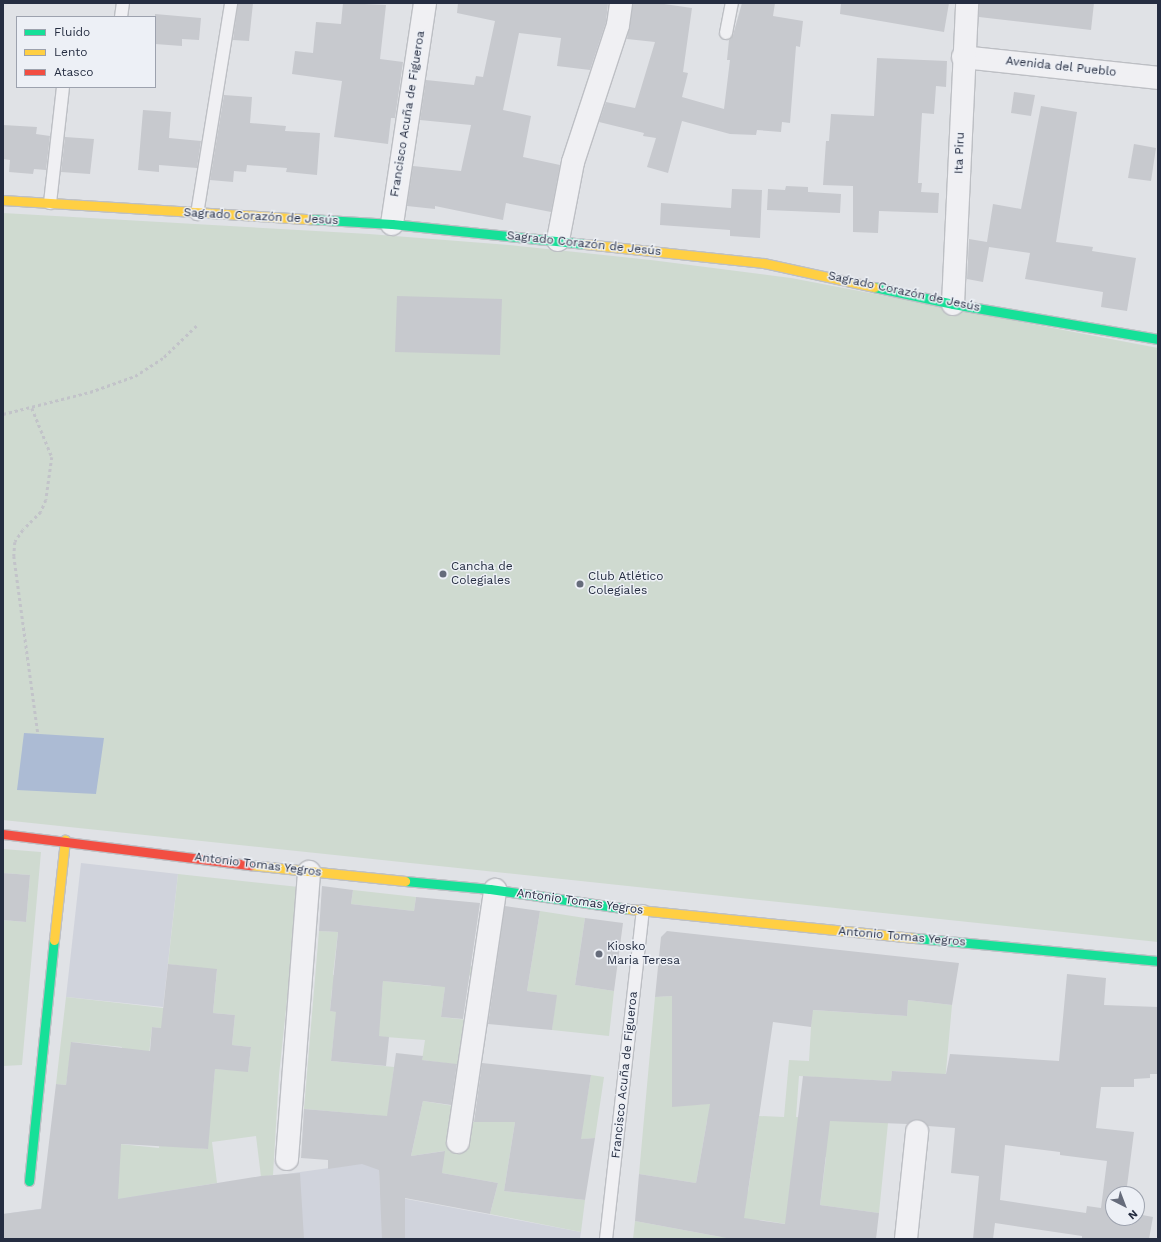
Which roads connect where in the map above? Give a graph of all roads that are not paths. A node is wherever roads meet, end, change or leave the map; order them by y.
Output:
1 (123, 3) edge
2 (231, 3) edge
3 (425, 3) edge
4 (621, 3) edge
5 (732, 3) edge
6 (967, 3) edge
7 (121, 16) edge
8 (726, 33) dead end
9 (963, 57) junction
10 (1158, 78) edge
11 (63, 88) edge
12 (3, 200) edge
13 (50, 203) junction
14 (197, 214) junction
15 (392, 224) junction
16 (558, 240) junction
17 (954, 304) junction
18 (1158, 339) edge
19 (3, 834) edge
20 (65, 840) junction
21 (309, 872) junction
22 (495, 890) junction
23 (643, 911) junction
24 (1158, 961) edge
25 (917, 1132) dead end
26 (458, 1142) dead end
27 (287, 1159) dead end
28 (29, 1181) dead end
29 (606, 1239) edge
30 (906, 1239) edge

1 - 7 lane
2 - 14 lane
3 - 15 street, Francisco Acuña de Figueroa
4 - 16 street
5 - 8 lane
6 - 9 street, Ita Piru
9 - 10 street, Avenida del Pueblo
9 - 17 street, Ita Piru
11 - 13 lane
12 - 13 street, Sagrado Corazón de Jesús
13 - 14 street, Sagrado Corazón de Jesús
14 - 15 street, Sagrado Corazón de Jesús
15 - 16 street, Sagrado Corazón de Jesús
16 - 17 street, Sagrado Corazón de Jesús
17 - 18 street, Sagrado Corazón de Jesús
19 - 20 street, Antonio Tomas Yegros
20 - 21 street, Antonio Tomas Yegros
20 - 28 street
21 - 22 street, Antonio Tomas Yegros
21 - 27 street
22 - 23 street, Antonio Tomas Yegros
22 - 26 street
23 - 24 street, Antonio Tomas Yegros
23 - 29 lane, Francisco Acuña de Figueroa
25 - 30 street

